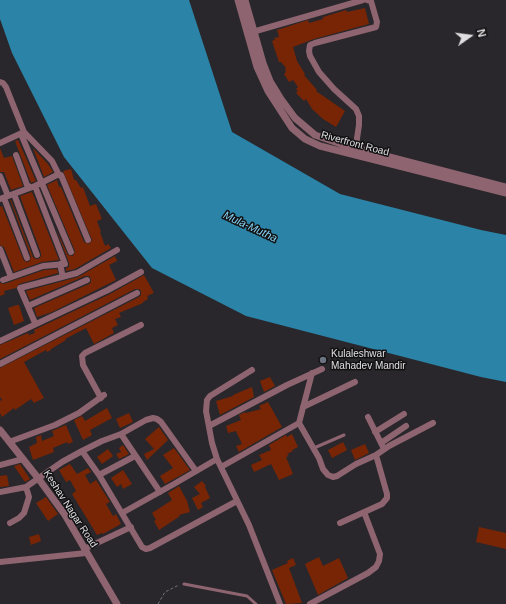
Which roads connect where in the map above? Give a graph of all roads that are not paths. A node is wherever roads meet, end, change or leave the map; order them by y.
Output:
1 (238, 0) edge
2 (245, 0) edge
3 (363, 0) edge
4 (367, 0) edge
5 (250, 32) junction
6 (0, 82) edge
7 (23, 133) junction
8 (0, 143) edge
9 (355, 152) junction
10 (16, 156) dead end
11 (59, 174) junction
12 (0, 176) edge
13 (42, 182) junction
14 (32, 186) junction
15 (505, 190) edge
16 (6, 197) edge
17 (58, 222) junction
18 (50, 225) junction
19 (88, 240) dead end
20 (0, 249) edge
21 (117, 250) dead end
22 (71, 252) dead end
23 (37, 255) dead end
24 (26, 258) dead end
25 (60, 264) junction
26 (141, 272) dead end
27 (62, 273) dead end
28 (11, 277) junction
29 (3, 280) dead end
30 (87, 280) dead end
31 (137, 293) dead end
32 (28, 306) junction
33 (35, 323) junction
34 (141, 325) dead end
35 (0, 340) edge
36 (0, 364) edge
37 (322, 369) dead end
38 (252, 370) dead end
39 (312, 373) junction
40 (355, 382) dead end
41 (303, 407) junction
42 (404, 414) dead end
43 (368, 416) dead end
44 (299, 423) junction
45 (433, 423) dead end
46 (209, 426) junction
47 (406, 426) dead end
48 (0, 430) edge
49 (375, 432) junction
50 (121, 434) junction
51 (344, 435) dead end
52 (9, 442) junction
53 (381, 443) junction
54 (314, 448) junction
55 (384, 449) junction
56 (82, 451) junction
57 (376, 455) junction
58 (135, 456) junction
59 (23, 459) junction
60 (217, 459) junction
61 (0, 464) edge
62 (221, 467) junction
63 (196, 471) junction
64 (99, 475) junction
65 (38, 478) junction
66 (26, 487) junction
67 (0, 492) edge
68 (160, 492) junction
69 (237, 501) junction
70 (364, 512) junction
71 (122, 513) junction
72 (10, 523) dead end
73 (340, 523) dead end
74 (130, 527) junction
75 (85, 551) junction
76 (0, 562) edge
77 (184, 584) road end
78 (117, 604) edge
79 (256, 604) edge
80 (280, 604) edge
81 (310, 604) edge

1 - 5 street, Riverfront Road
2 - 5 street, Riverfront Road
3 - 5 street
4 - 9 street
5 - 9 street, Riverfront Road
6 - 7 street
7 - 8 street
7 - 11 street
7 - 13 street
9 - 15 street, Riverfront Road
10 - 14 street
11 - 13 street
11 - 19 street
12 - 16 street
13 - 14 street
13 - 17 street
14 - 16 street
14 - 18 street
16 - 23 street
16 - 24 street
17 - 18 street
17 - 22 street
18 - 25 street
20 - 28 street
21 - 32 street
25 - 27 street
25 - 28 street
26 - 33 street
28 - 29 street
30 - 32 street
31 - 36 street
32 - 33 street
33 - 35 street
34 - 52 street
37 - 39 street
38 - 46 street
39 - 41 street
39 - 46 street
40 - 41 street
41 - 44 street
42 - 49 street
43 - 49 street
44 - 54 street
44 - 62 street
45 - 55 street
46 - 60 street
47 - 53 street
48 - 52 street, Keshav Nagar Road
49 - 53 street
50 - 56 street
50 - 58 street
50 - 63 street
51 - 54 lane
52 - 59 street, Keshav Nagar Road
53 - 55 street
54 - 57 street
55 - 57 street
56 - 64 street
56 - 65 street
57 - 70 street
58 - 64 street
58 - 68 street
59 - 61 street
59 - 65 street, Keshav Nagar Road
60 - 62 street
60 - 63 street
62 - 69 street
63 - 68 street
64 - 71 street
65 - 66 street
65 - 75 street, Keshav Nagar Road
66 - 67 street
66 - 72 street
68 - 71 street
69 - 74 street
69 - 80 street
70 - 73 street
70 - 81 street
71 - 74 street
74 - 75 street
75 - 76 street
75 - 78 street, Keshav Nagar Road
77 - 79 lane

